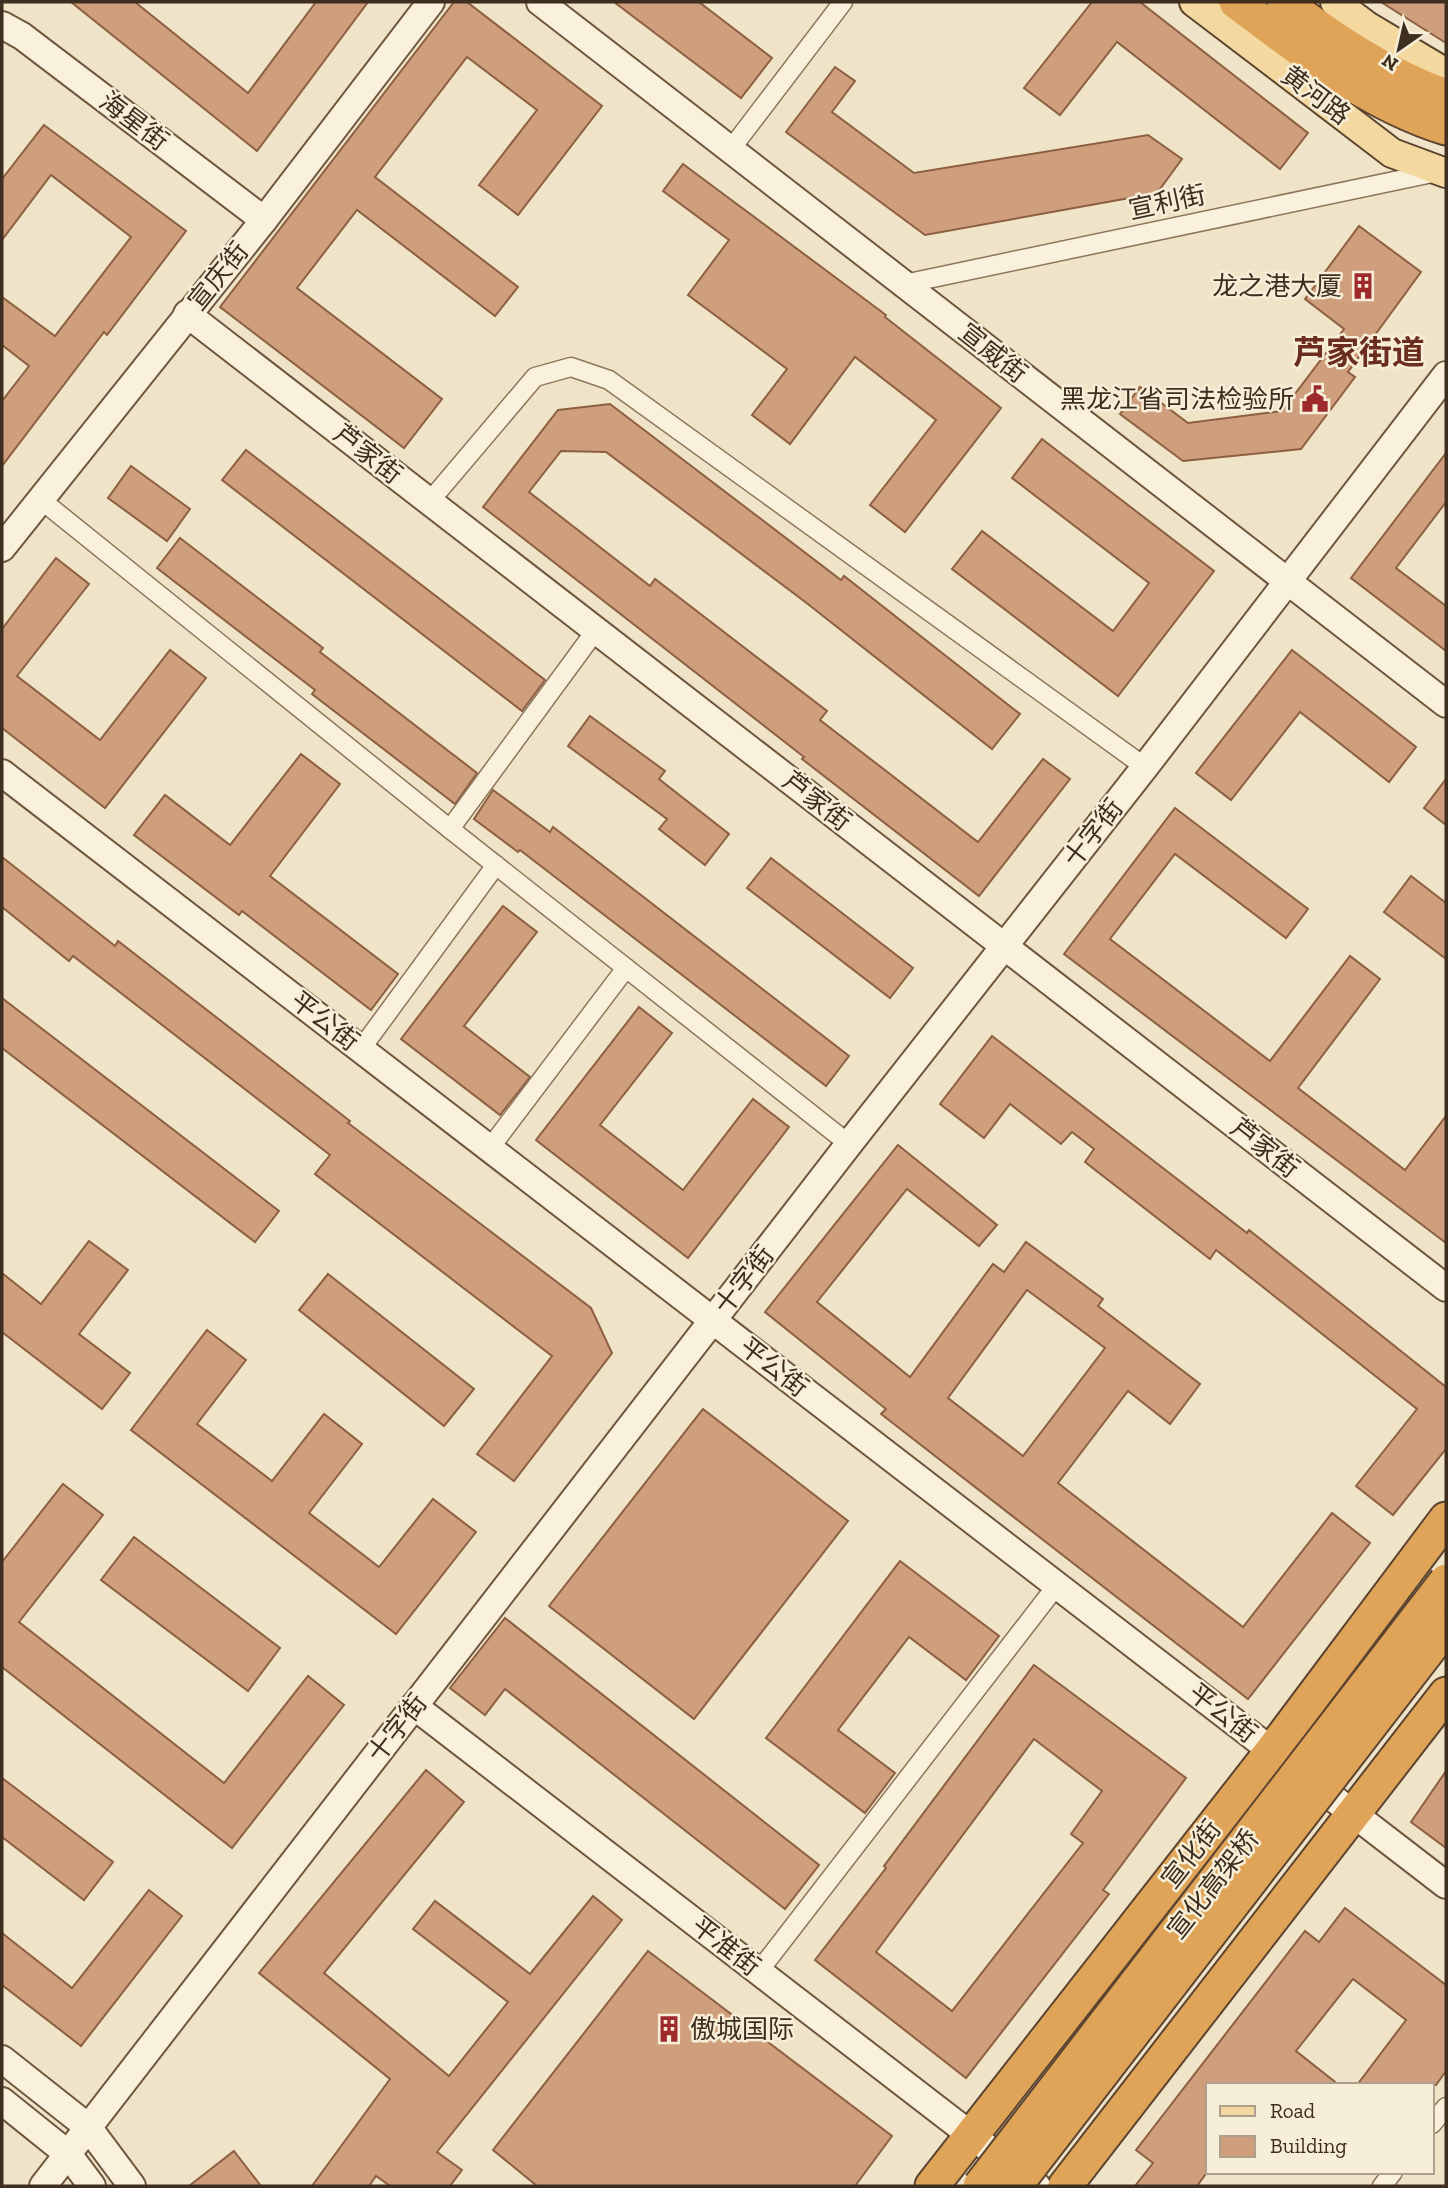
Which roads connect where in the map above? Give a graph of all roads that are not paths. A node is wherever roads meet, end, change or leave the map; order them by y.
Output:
1 (430, 2) edge
2 (540, 2) edge
3 (843, 2) edge
4 (1194, 2) edge
5 (1236, 2) edge
6 (1284, 2) edge
7 (1335, 2) edge
8 (2, 25) edge
9 (1446, 73) edge
10 (1446, 96) edge
11 (1446, 128) edge
12 (731, 149) junction
13 (1444, 172) edge
14 (264, 220) junction
15 (904, 284) junction
16 (187, 314) junction
17 (1446, 374) edge
18 (40, 499) junction
19 (430, 502) junction
20 (2, 548) edge
21 (1288, 581) junction
22 (596, 630) junction
23 (1446, 704) edge
24 (1145, 767) junction
25 (2, 773) edge
26 (450, 829) junction
27 (496, 865) junction
28 (1004, 946) junction
29 (626, 968) junction
30 (361, 1049) junction
31 (849, 1144) junction
32 (489, 1148) junction
33 (1446, 1288) edge
34 (713, 1320) junction
35 (1446, 1519) edge
36 (1446, 1581) edge
37 (1057, 1585) junction
38 (1446, 1627) edge
39 (1446, 1694) edge
40 (414, 1706) junction
41 (1272, 1751) junction
42 (1354, 1814) junction
43 (1446, 1885) edge
44 (759, 1971) junction
45 (2, 2059) edge
46 (2, 2101) edge
47 (1446, 2107) edge
48 (1434, 2122) edge
49 (88, 2127) junction
50 (971, 2136) junction
51 (68, 2154) junction
52 (43, 2186) edge
53 (92, 2186) edge
54 (132, 2186) edge
55 (932, 2186) edge
56 (980, 2186) edge
57 (1015, 2186) edge
58 (1037, 2186) edge
59 (1065, 2186) edge

1 - 14 street, 宣庆街
2 - 12 street, 宣威街
3 - 12 street
4 - 13 main road, 黄河路
5 - 11 highway
6 - 10 highway
7 - 9 main road
8 - 14 street, 海星街
12 - 15 street, 宣威街
13 - 15 street, 宣利街
14 - 16 street, 宣庆街
15 - 21 street, 宣威街
16 - 18 street, 宣庆街
16 - 19 street, 芦家街
17 - 21 street, 十字街
18 - 20 street, 宣庆街
18 - 26 street
19 - 22 street, 芦家街
19 - 24 street
21 - 23 street, 宣威街
21 - 24 street, 十字街
22 - 26 street
22 - 28 street, 芦家街
24 - 28 street, 十字街
25 - 30 street, 平公街
26 - 27 street
27 - 29 street
27 - 30 street
28 - 31 street, 十字街
28 - 33 street, 芦家街
29 - 31 street
29 - 32 street
30 - 32 street, 平公街
31 - 34 street, 十字街
32 - 34 street, 平公街
34 - 37 street, 平公街
34 - 40 street, 十字街
35 - 41 highway, 宣化街
36 - 56 highway, 宣化高架桥, bridge
37 - 41 street, 平公街
37 - 44 street
38 - 57 highway, 宣化高架桥, bridge
39 - 42 highway
40 - 44 street, 平准街
40 - 49 street, 十字街
41 - 42 street, 平公街
41 - 50 highway, 宣化街
42 - 43 street, 平公街
42 - 59 highway
44 - 50 street, 平准街
45 - 49 street
46 - 51 street
47 - 48 street
49 - 51 street, 十字街
49 - 54 street
50 - 55 highway, 宣化街
50 - 58 street, 平准街
51 - 52 street, 十字街
51 - 53 street

